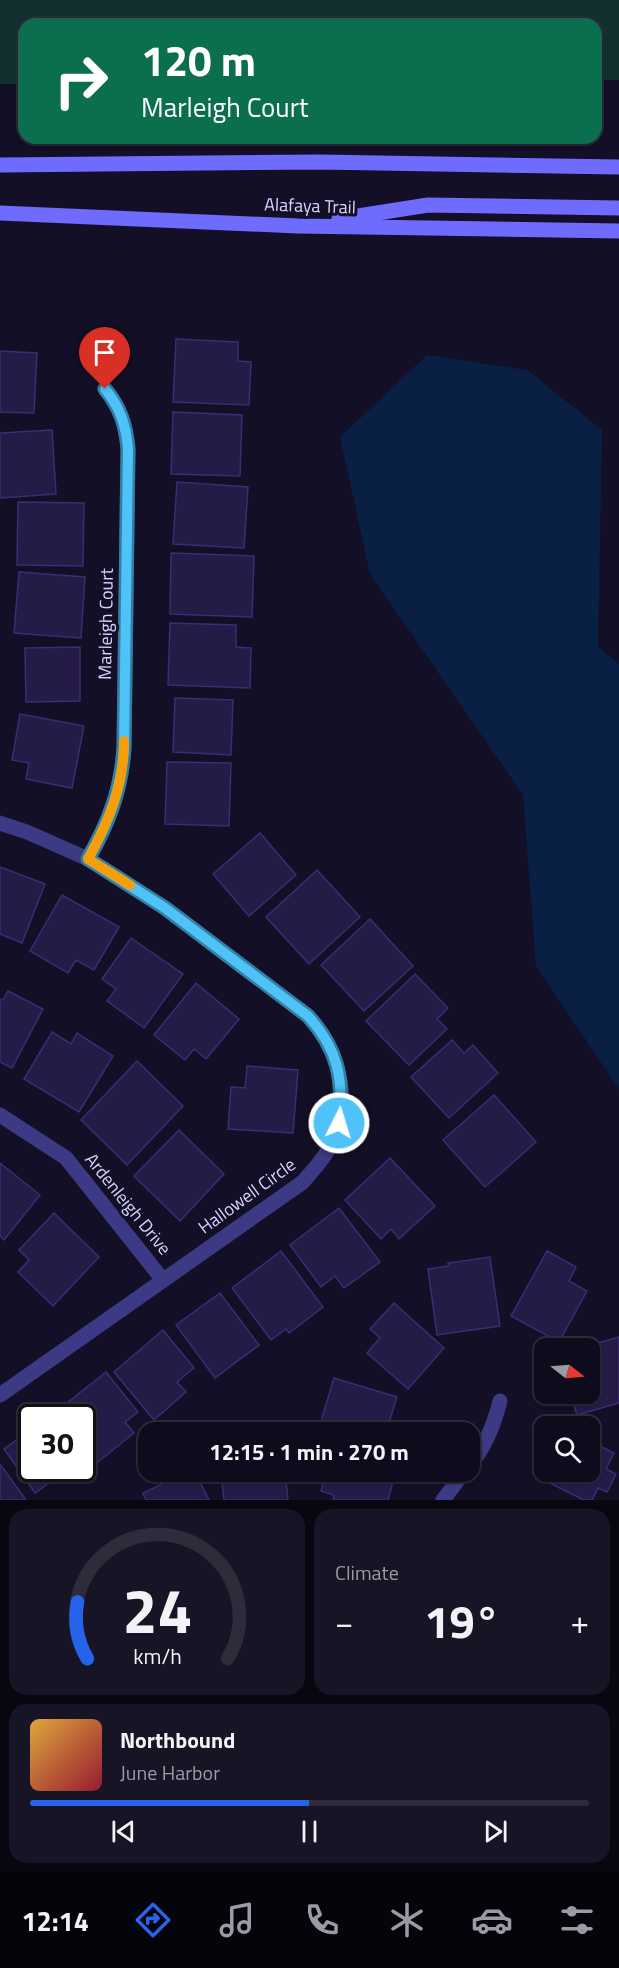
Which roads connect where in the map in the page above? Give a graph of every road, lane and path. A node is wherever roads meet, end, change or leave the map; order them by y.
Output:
1 (0, 165) edge
2 (619, 167) edge
3 (619, 208) edge
4 (0, 213) edge
5 (298, 226) junction
6 (619, 231) edge
7 (105, 389) dead end
8 (0, 823) edge
9 (88, 859) junction
10 (0, 1115) edge
11 (163, 1280) junction
12 (0, 1395) edge
13 (500, 1401) dead end
14 (480, 1451) edge
15 (456, 1482) edge
16 (443, 1500) edge

1 - 2 main road
3 - 5 main road
4 - 5 main road, Alafaya Trail
5 - 6 main road, Alafaya Trail
7 - 9 street, Marleigh Court
8 - 9 street, Hallowell Circle
9 - 11 street, Hallowell Circle
10 - 11 street, Ardenleigh Drive
11 - 12 street, Hallowell Circle
13 - 14 street
15 - 16 street

